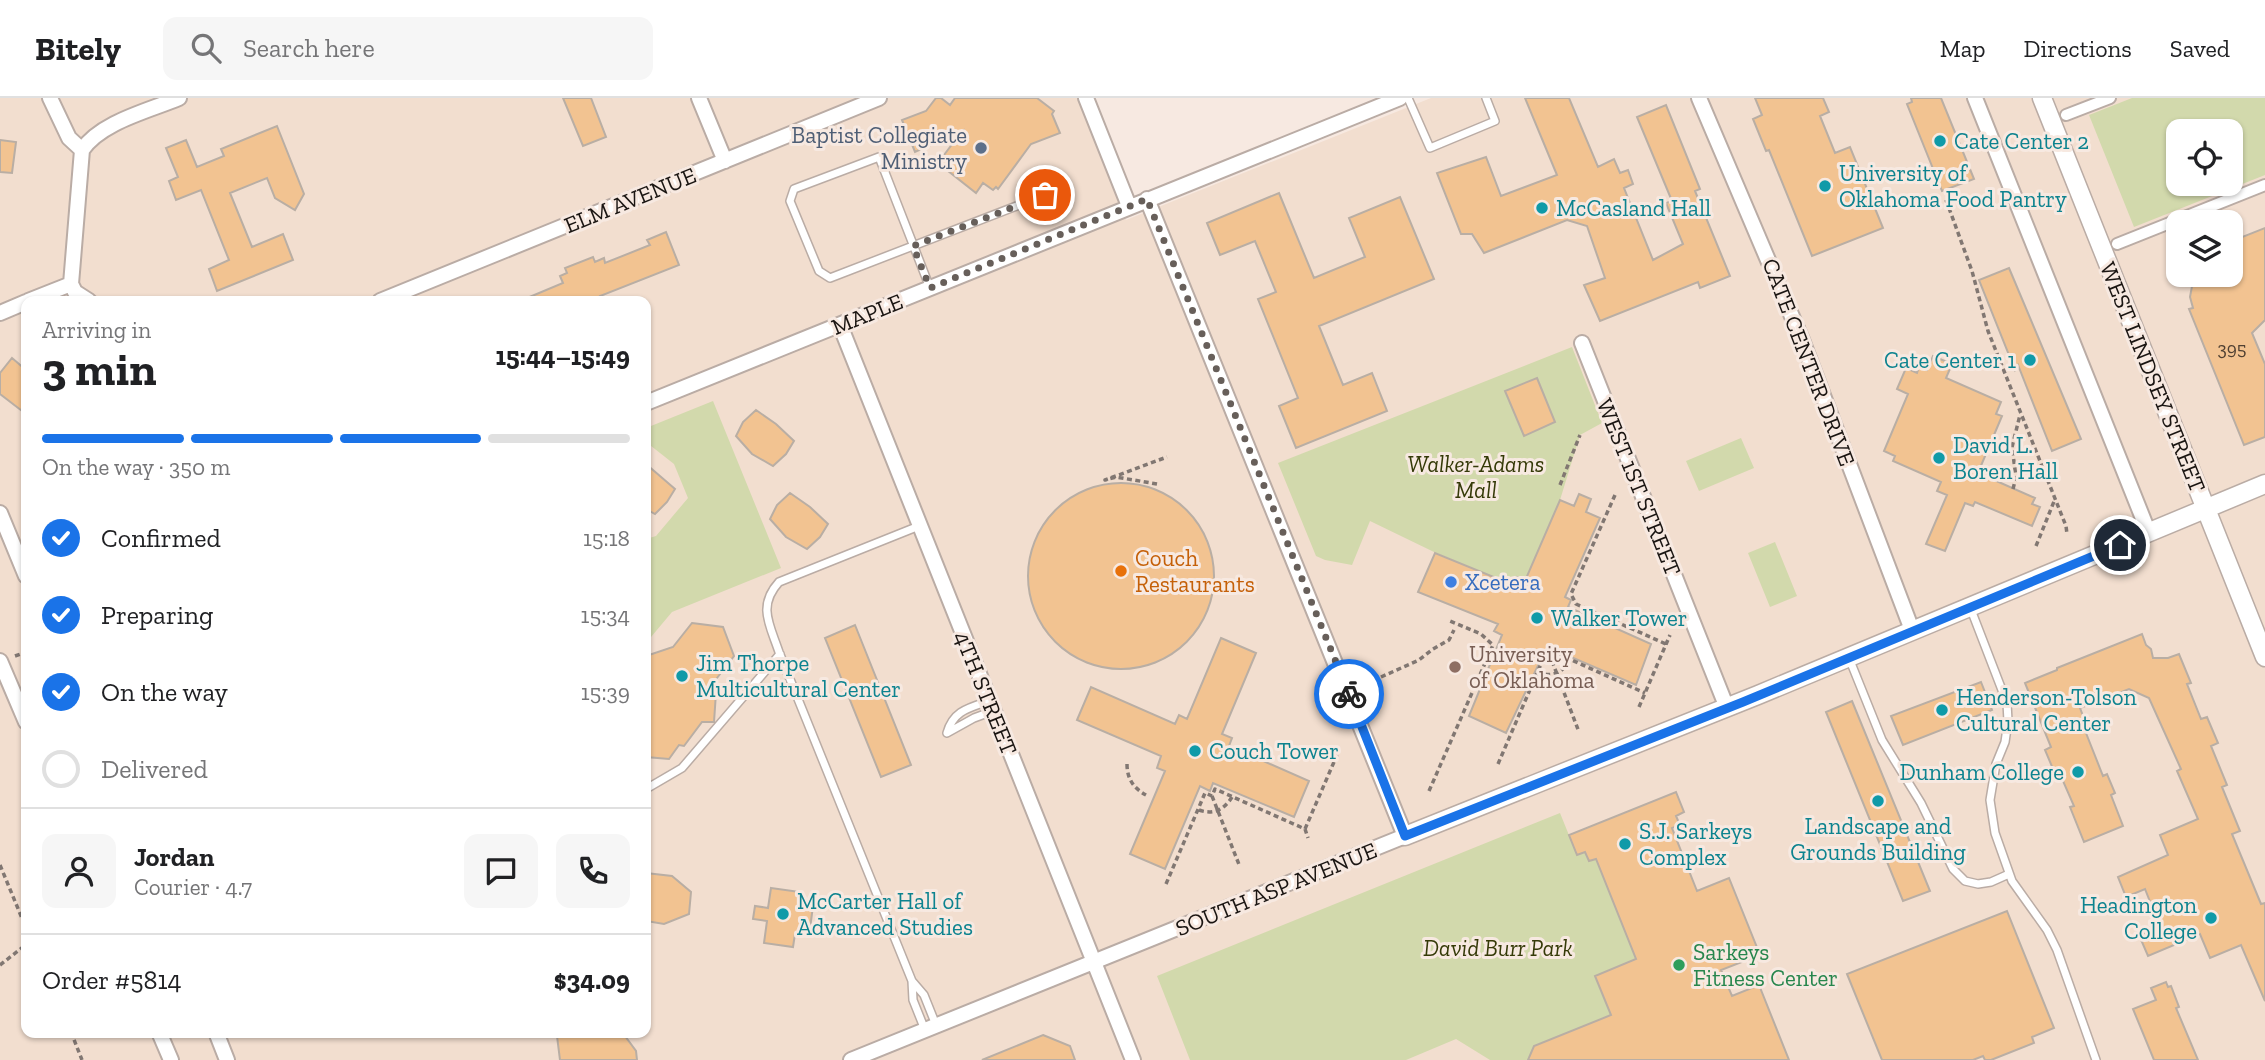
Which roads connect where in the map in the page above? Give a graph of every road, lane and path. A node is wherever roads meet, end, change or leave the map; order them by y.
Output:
1 (50, 98) edge
2 (179, 98) edge
3 (699, 98) edge
4 (879, 98) edge
5 (1086, 98) edge
6 (1400, 98) edge
7 (1408, 98) edge
8 (1486, 98) edge
9 (1699, 98) edge
10 (1975, 98) edge
11 (2042, 98) edge
12 (2110, 98) edge
13 (2066, 115) dead end
14 (82, 150) junction
15 (725, 161) junction
16 (2265, 185) edge
17 (1045, 195) dead end
18 (1147, 199) junction
19 (1946, 200) dead end
20 (1129, 206) junction
21 (2118, 244) dead end
22 (913, 246) junction
23 (71, 284) junction
24 (930, 288) junction
25 (40, 296) edge
26 (81, 296) edge
27 (392, 296) edge
28 (21, 304) edge
29 (0, 313) edge
30 (840, 325) junction
31 (1582, 343) dead end
32 (651, 401) edge
33 (2021, 414) junction
34 (1580, 435) dead end
35 (1167, 457) dead end
36 (1157, 484) dead end
37 (2265, 484) edge
38 (1560, 485) dead end
39 (2013, 489) dead end
40 (1615, 495) dead end
41 (2055, 499) junction
42 (2205, 508) junction
43 (0, 513) edge
44 (919, 526) junction
45 (2148, 531) junction
46 (2067, 534) dead end
47 (2036, 546) dead end
48 (21, 564) edge
49 (1970, 606) junction
50 (1450, 621) dead end
51 (1454, 630) dead end
52 (1912, 630) junction
53 (1670, 635) dead end
54 (1666, 644) junction
55 (21, 654) edge
56 (780, 654) junction
57 (15, 656) dead end
58 (1849, 657) junction
59 (2265, 657) edge
60 (1570, 659) junction
61 (0, 660) edge
62 (1552, 661) junction
63 (1537, 672) junction
64 (1556, 674) junction
65 (1381, 677) dead end
66 (1645, 693) junction
67 (991, 706) junction
68 (1639, 707) dead end
69 (1727, 708) junction
70 (21, 710) edge
71 (1579, 732) dead end
72 (1337, 755) dead end
73 (1127, 764) dead end
74 (1498, 764) dead end
75 (651, 786) edge
76 (1429, 790) dead end
77 (1146, 795) dead end
78 (1212, 796) junction
79 (1232, 797) junction
80 (1198, 809) junction
81 (1217, 811) junction
82 (1305, 829) junction
83 (1405, 836) junction
84 (1308, 838) dead end
85 (0, 865) edge
86 (1240, 867) dead end
87 (2009, 874) junction
88 (1166, 884) dead end
89 (21, 917) edge
90 (21, 949) edge
91 (1095, 963) junction
92 (0, 965) edge
93 (931, 1028) junction
94 (73, 1038) edge
95 (162, 1038) edge
96 (219, 1038) edge
97 (82, 1060) edge
98 (171, 1060) edge
99 (228, 1060) edge
100 (851, 1060) edge
101 (1133, 1060) edge
102 (2096, 1060) edge

1 - 14 street
2 - 14 street
3 - 15 street
4 - 15 street, ELM AVENUE
5 - 20 street
6 - 18 street, MAPLE
7 - 8 lane
9 - 52 street, CATE CENTER DRIVE
10 - 45 street
11 - 42 street, WEST LINDSEY STREET
12 - 13 street
14 - 23 street
15 - 27 street, ELM AVENUE
16 - 21 street
17 - 22 lane
18 - 20 street, MAPLE
18 - 83 street
19 - 33 path
20 - 24 street, MAPLE
22 - 22 lane
22 - 24 lane
23 - 25 street
23 - 26 street
24 - 30 street, MAPLE
28 - 29 street
30 - 32 street, MAPLE
30 - 44 street, 4TH STREET
31 - 69 street, WEST 1ST STREET
33 - 39 path
33 - 41 path
34 - 38 path
35 - 36 path
37 - 42 street, SOUTH ASP AVENUE
40 - 54 path
41 - 46 path
41 - 47 path
42 - 45 street, SOUTH ASP AVENUE
42 - 59 street, WEST LINDSEY STREET
43 - 48 street
44 - 56 lane
44 - 67 street, 4TH STREET
45 - 49 street, SOUTH ASP AVENUE
49 - 52 street, SOUTH ASP AVENUE
49 - 87 lane
50 - 76 path
51 - 65 path
52 - 58 street, SOUTH ASP AVENUE
53 - 54 path
54 - 66 path
55 - 57 path
56 - 75 lane
56 - 93 lane
58 - 69 street, SOUTH ASP AVENUE
58 - 87 lane
60 - 62 path
60 - 64 path
60 - 66 path
61 - 70 street
62 - 63 path
62 - 64 path
63 - 64 path
63 - 74 path
64 - 71 path
66 - 68 path
67 - 67 lane
67 - 91 street, 4TH STREET
69 - 83 street, SOUTH ASP AVENUE
72 - 82 path
73 - 77 path
78 - 79 path
78 - 80 path
78 - 81 path
79 - 81 path
79 - 82 path
80 - 81 path
80 - 88 path
81 - 86 path
82 - 84 path
83 - 91 street, SOUTH ASP AVENUE
85 - 89 path
87 - 102 lane
90 - 92 path
91 - 93 street, SOUTH ASP AVENUE
91 - 101 street, 4TH STREET
93 - 100 street, SOUTH ASP AVENUE
94 - 97 path
95 - 98 street
96 - 99 street

